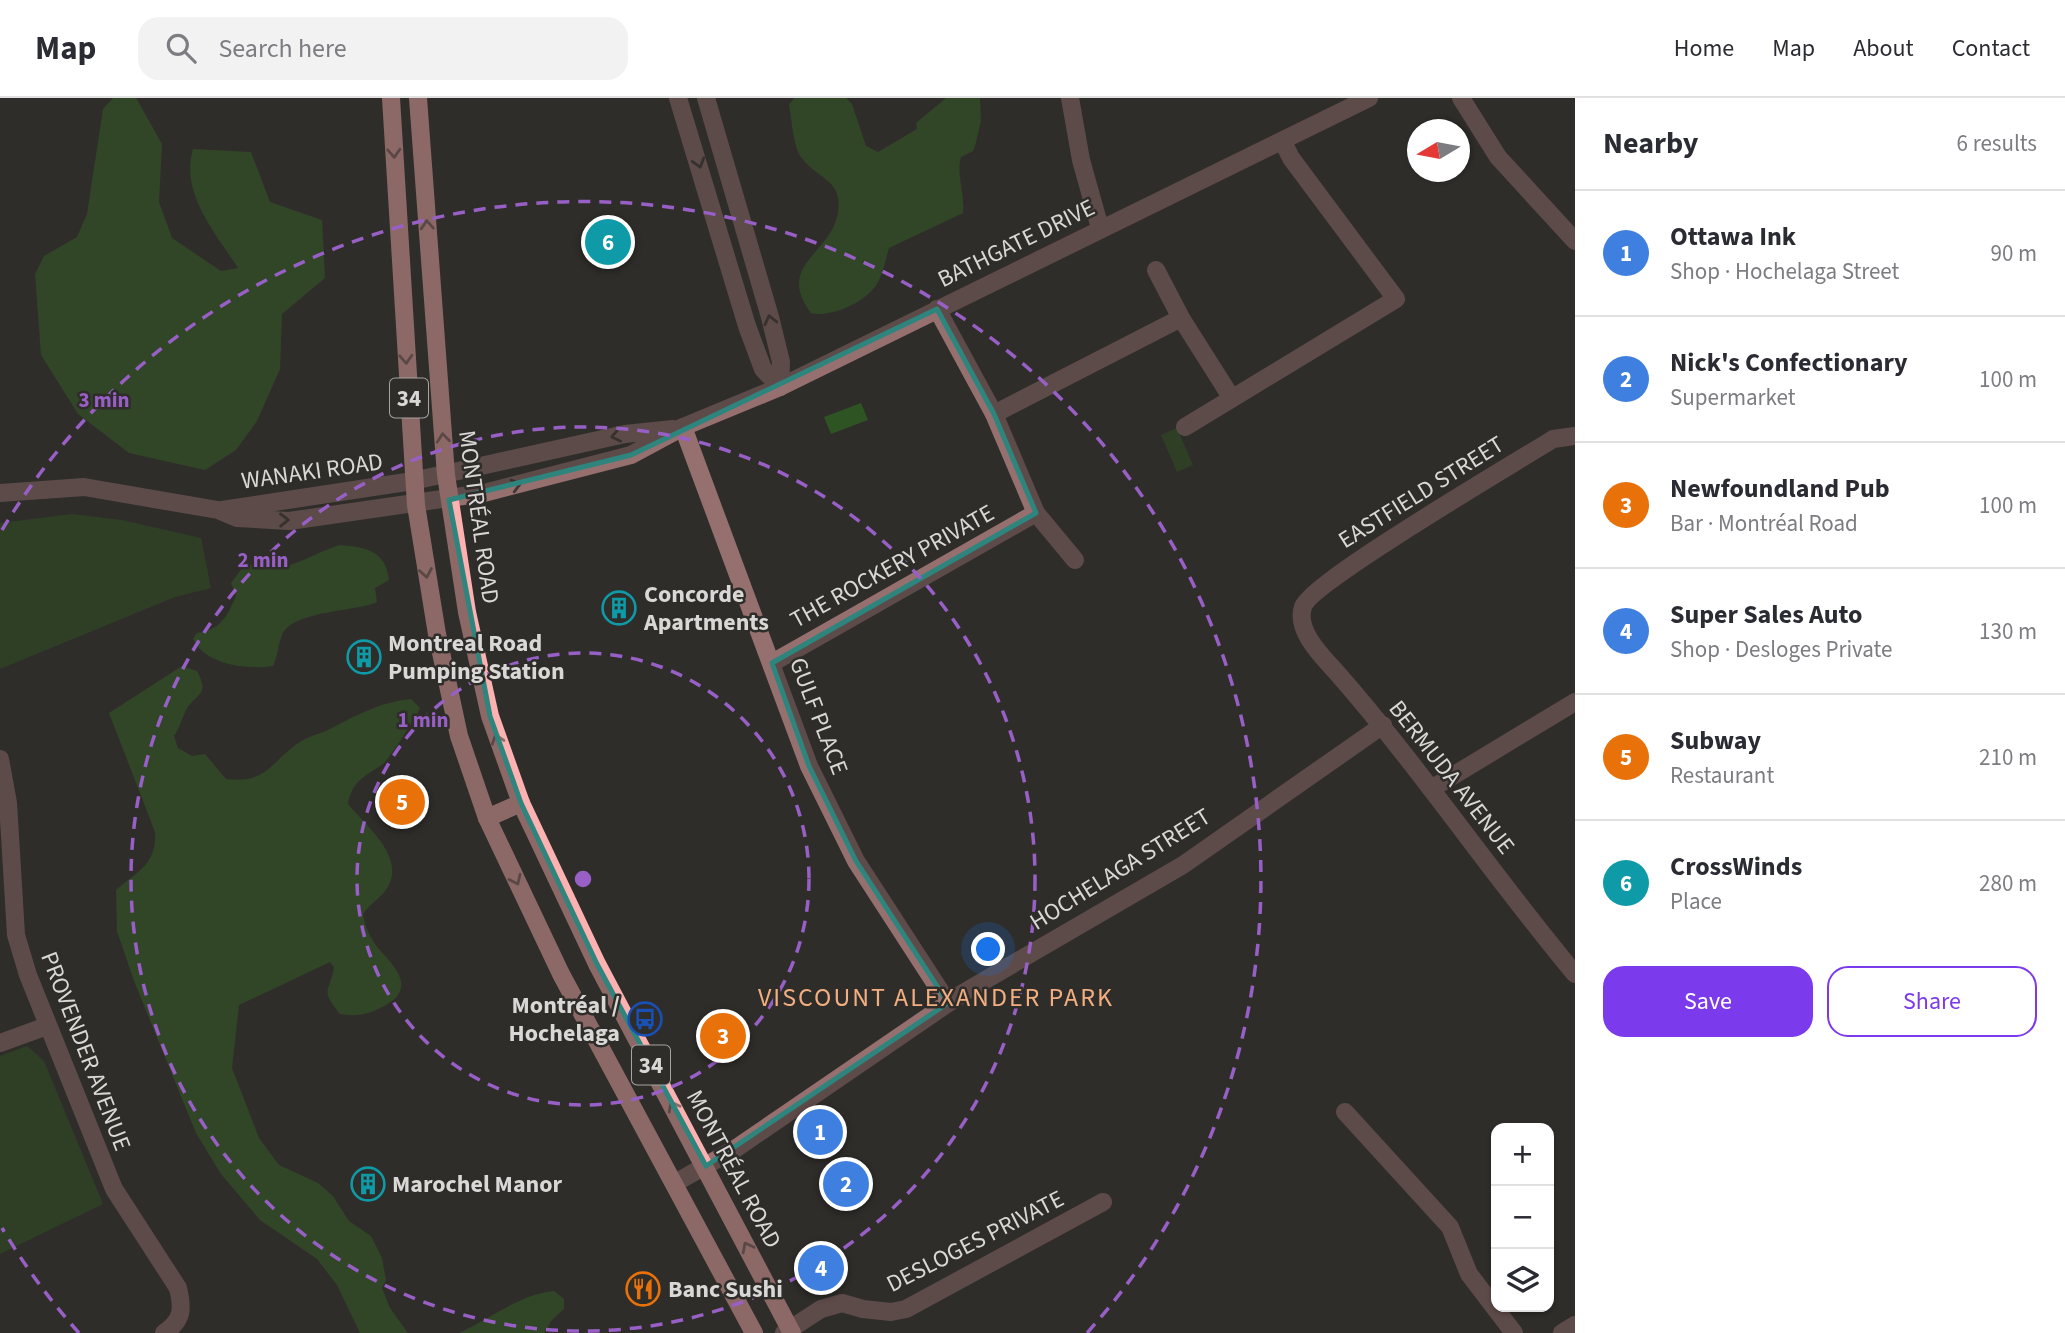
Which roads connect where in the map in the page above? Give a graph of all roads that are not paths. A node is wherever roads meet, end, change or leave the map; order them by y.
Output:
1 (391, 98) edge
2 (418, 98) edge
3 (678, 98) edge
4 (706, 98) edge
5 (1070, 98) edge
6 (1461, 98) edge
7 (1358, 101) edge
8 (1283, 142) junction
9 (1100, 228) junction
10 (1575, 241) edge
11 (1156, 270) dead end
12 (937, 309) junction
13 (1181, 318) junction
14 (780, 387) junction
15 (1231, 397) junction
16 (994, 414) junction
17 (683, 427) junction
18 (1185, 427) dead end
19 (1575, 436) edge
20 (446, 475) junction
21 (413, 481) junction
22 (0, 493) edge
23 (449, 500) junction
24 (415, 505) junction
25 (218, 510) junction
26 (1036, 513) junction
27 (1075, 560) dead end
28 (1303, 606) joint
29 (772, 663) junction
30 (1575, 702) edge
31 (1383, 725) junction
32 (0, 759) edge
33 (1431, 789) junction
34 (521, 803) junction
35 (487, 818) junction
36 (1574, 972) edge
37 (948, 1003) junction
38 (47, 1026) junction
39 (0, 1043) edge
40 (1345, 1112) dead end
41 (706, 1166) junction
42 (675, 1183) junction
43 (1103, 1202) dead end
44 (1575, 1325) edge
45 (788, 1332) edge
46 (164, 1333) edge
47 (754, 1333) edge
48 (1514, 1333) edge
49 (1562, 1333) edge

1 -> 21 main road, 34
20 -> 2 main road, MONTRÉAL ROAD / 34
3 -> 14 street
14 -> 4 street
5 - 9 street
6 - 10 street
7 - 8 street, BATHGATE DRIVE
8 - 9 street, BATHGATE DRIVE
8 - 15 street
9 - 12 street, BATHGATE DRIVE
11 - 13 street
12 - 14 street, BATHGATE DRIVE
12 - 16 street
13 - 15 street
13 - 16 street
14 - 17 street, BATHGATE DRIVE
15 - 18 street
16 - 26 street
17 -> 20 street, BATHGATE DRIVE
23 -> 17 street, BATHGATE DRIVE
17 - 29 street, GULF PLACE
19 - 28 street, EASTFIELD STREET
20 - 21 street, BATHGATE DRIVE
20 - 23 main road, MONTRÉAL ROAD / 34
21 - 24 main road, 34
21 - 25 street, WANAKI ROAD
22 - 25 street, WANAKI ROAD
23 - 24 street, BATHGATE DRIVE
34 -> 23 main road, MONTRÉAL ROAD / 34
25 -> 24 street, WANAKI ROAD
24 -> 35 main road, 34
26 - 27 street
26 - 29 street, THE ROCKERY PRIVATE
28 - 31 street, BERMUDA AVENUE
29 - 37 street, GULF PLACE
30 - 33 street
31 - 33 street, BERMUDA AVENUE
31 - 37 street, HOCHELAGA STREET
32 - 38 street, PROVENDER AVENUE
33 - 36 street, BERMUDA AVENUE
34 - 35 main road
41 -> 34 main road, MONTRÉAL ROAD / 34
35 -> 42 main road, 34
37 - 41 street, HOCHELAGA STREET
38 - 39 street
38 - 46 street, PROVENDER AVENUE
40 - 48 street
41 - 42 street, HOCHELAGA STREET
45 -> 41 main road, MONTRÉAL ROAD / 34
42 - 47 main road, 34
43 - 45 street, DESLOGES PRIVATE
44 - 49 street

